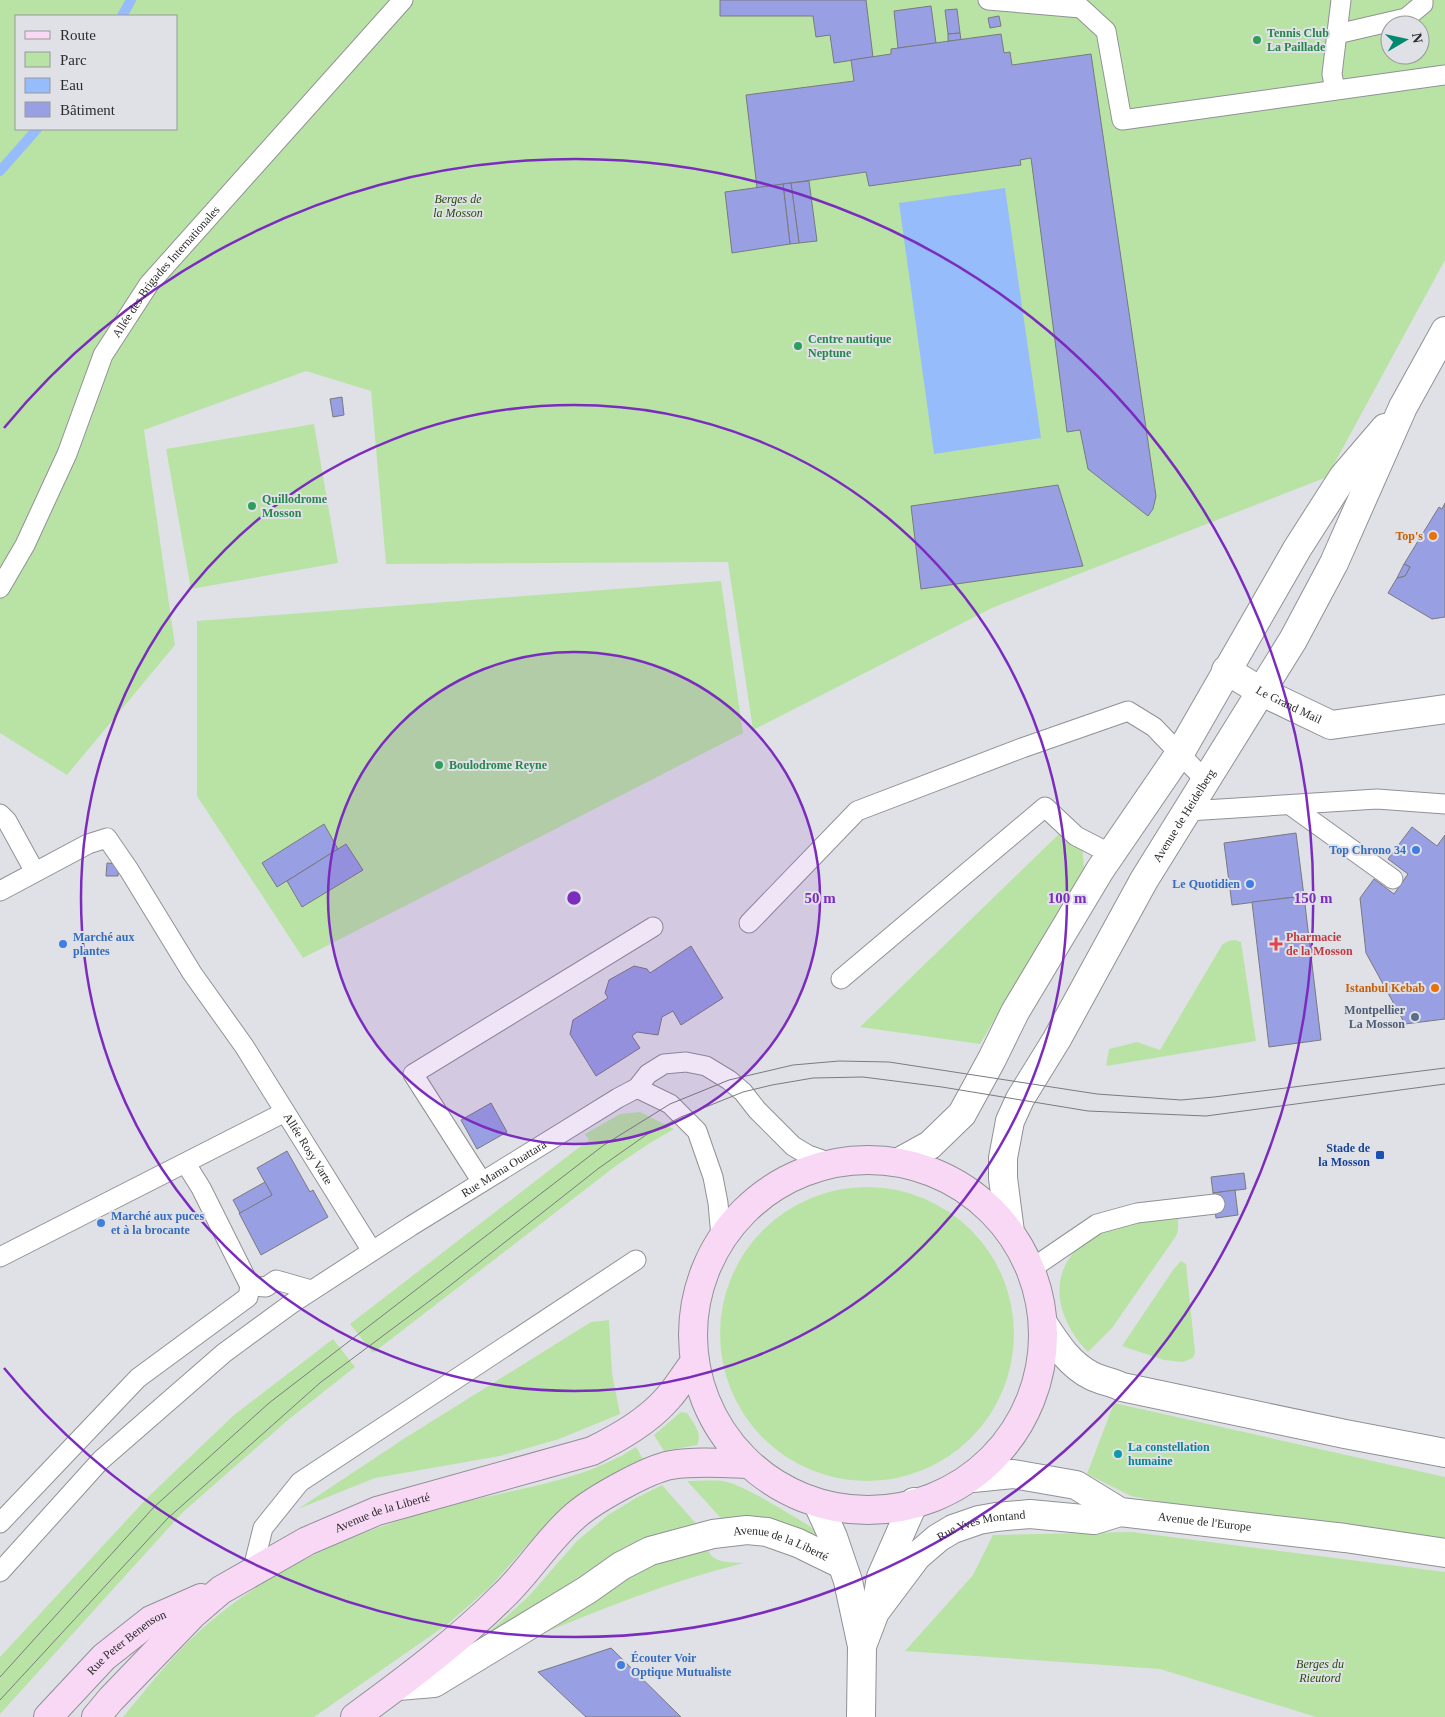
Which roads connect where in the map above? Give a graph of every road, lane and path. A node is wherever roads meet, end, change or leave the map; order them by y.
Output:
1 (402, 0) edge
2 (988, 0) edge
3 (1341, 0) edge
4 (1423, 0) edge
5 (1337, 34) junction
6 (1445, 75) edge
7 (1335, 90) junction
8 (1445, 331) edge
9 (1403, 407) junction
10 (0, 588) edge
11 (1226, 670) junction
12 (1262, 692) junction
13 (1445, 709) edge
14 (1180, 753) junction
15 (1206, 781) junction
16 (1445, 804) edge
17 (1290, 805) junction
18 (1188, 811) junction
19 (0, 814) edge
20 (1112, 854) junction
21 (35, 872) junction
22 (1393, 879) dead end
23 (0, 891) edge
24 (749, 924) dead end
25 (654, 927) dead end
26 (841, 979) dead end
27 (637, 1088) junction
28 (285, 1112) junction
29 (901, 1161) junction
30 (830, 1163) junction
31 (186, 1164) junction
32 (482, 1182) junction
33 (1215, 1204) dead end
34 (1010, 1232) junction
35 (721, 1237) junction
36 (372, 1251) junction
37 (0, 1257) edge
38 (636, 1260) dead end
39 (1031, 1269) junction
40 (250, 1286) junction
41 (311, 1290) junction
42 (1044, 1325) junction
43 (694, 1363) junction
44 (1445, 1453) edge
45 (747, 1464) junction
46 (973, 1478) junction
47 (914, 1502) junction
48 (818, 1504) junction
49 (1120, 1512) junction
50 (0, 1523) edge
51 (1445, 1553) edge
52 (842, 1564) junction
53 (0, 1572) edge
54 (252, 1572) junction
55 (221, 1590) junction
56 (875, 1612) junction
57 (862, 1646) junction
58 (398, 1686) junction
59 (48, 1717) edge
60 (96, 1717) edge
61 (355, 1717) edge
62 (861, 1717) edge

1 - 10 lane, Allée des Brigades Internationales
2 - 7 lane
3 - 5 lane
4 - 5 lane
5 - 7 lane
6 - 7 lane
8 - 9 street, Avenue de Heidelberg
9 - 11 street, Avenue de Heidelberg
9 - 12 street, Avenue de Heidelberg
11 - 12 street, Le Grand Mail
11 - 14 street, Avenue de Heidelberg
12 - 13 street, Le Grand Mail
12 - 15 street, Avenue de Heidelberg
14 - 15 lane
14 - 20 street, Avenue de Heidelberg
14 - 24 lane
15 - 18 street, Avenue de Heidelberg
16 - 17 lane
17 - 18 lane
17 - 22 lane
18 - 34 street, Avenue de Heidelberg
19 - 21 lane
20 - 26 lane
20 - 29 street, Avenue de Heidelberg
21 - 23 lane
21 - 28 lane, Allée Rosy Varte
25 - 32 lane
27 - 30 lane, Rue Mama Ouattara
27 - 32 lane, Rue Mama Ouattara
27 - 35 lane
28 - 31 lane
28 - 36 lane, Allée Rosy Varte
29 - 30 main road
29 - 34 main road
30 - 35 main road
31 - 37 lane
31 - 40 lane
32 - 36 lane, Rue Mama Ouattara
33 - 39 lane
34 - 39 main road
35 - 43 main road
36 - 41 lane, Rue Mama Ouattara
38 - 54 lane
39 - 42 main road
40 - 41 lane
40 - 50 lane
41 - 53 lane, Rue Mama Ouattara
42 - 44 street
42 - 46 main road
43 - 45 main road
43 - 54 main road, Avenue de la Liberté
45 - 48 main road
45 - 58 main road
46 - 47 main road
46 - 49 street, Avenue de l'Europe
47 - 48 main road
47 - 56 street, Rue Yves Montand
48 - 52 street, Rue Yves Montand
49 - 51 street, Avenue de l'Europe
49 - 56 street, Rue Yves Montand
52 - 57 street, Rue Yves Montand
52 - 58 street, Avenue de la Liberté
54 - 55 main road, Avenue de la Liberté
55 - 59 main road, Rue Peter Benenson
55 - 60 main road, Avenue de la Liberté
56 - 57 street, Rue Yves Montand
57 - 62 street, Rue Yves Montand
58 - 61 main road

